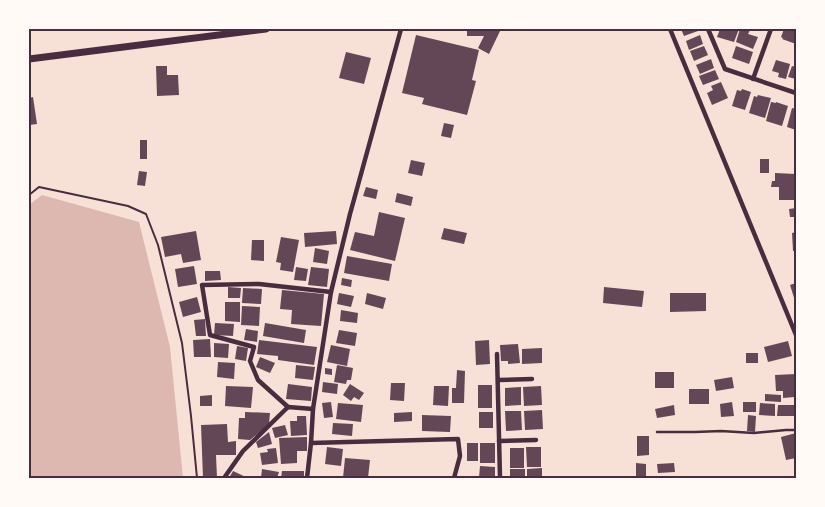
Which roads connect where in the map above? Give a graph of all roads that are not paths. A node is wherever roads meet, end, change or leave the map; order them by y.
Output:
1 (261, 29) edge
2 (266, 29) edge
3 (401, 29) edge
4 (670, 29) edge
5 (708, 29) edge
6 (772, 29) edge
7 (29, 59) edge
8 (753, 79) junction
9 (796, 93) edge
10 (331, 292) junction
11 (796, 335) edge
12 (497, 354) dead end
13 (532, 379) dead end
14 (498, 380) junction
15 (288, 407) junction
16 (313, 409) junction
17 (796, 430) edge
18 (657, 432) dead end
19 (536, 440) dead end
20 (499, 441) junction
21 (311, 443) junction
22 (224, 478) edge
23 (307, 478) edge
24 (454, 478) edge
25 (500, 478) edge

1 - 2 main road
1 - 7 main road
3 - 10 street
4 - 11 street
5 - 8 street
6 - 8 street
8 - 9 street
10 - 15 street
10 - 16 street
12 - 14 street
13 - 14 street
14 - 20 street
15 - 16 street
15 - 22 street
16 - 21 street
17 - 18 lane
19 - 20 street
20 - 25 street
21 - 23 street
21 - 24 street

